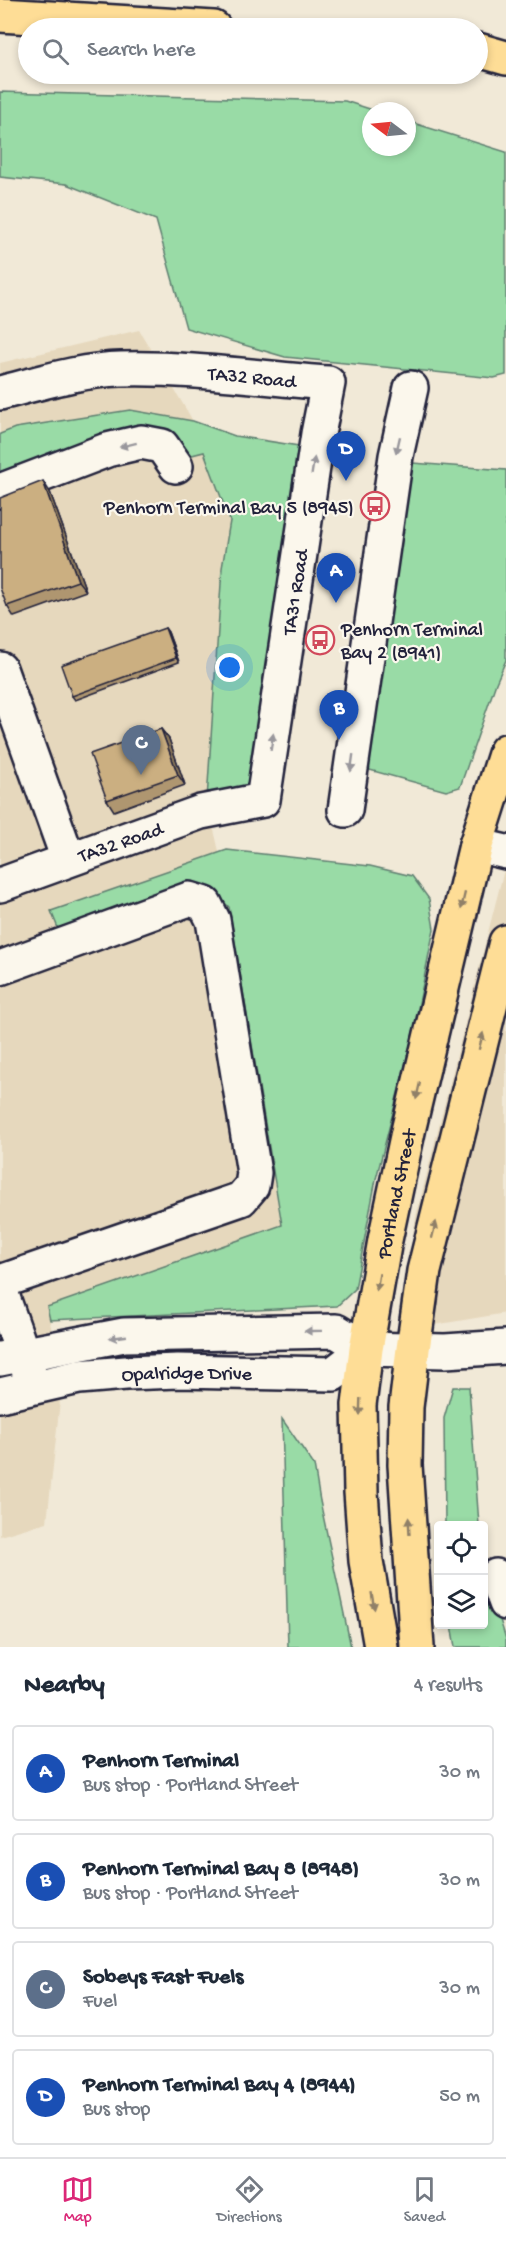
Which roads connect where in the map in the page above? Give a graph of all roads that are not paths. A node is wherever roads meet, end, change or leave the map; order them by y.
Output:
1 (0, 15) edge
2 (49, 18) edge
3 (488, 53) edge
4 (506, 58) edge
5 (328, 383) joint
6 (411, 388) dead end
7 (0, 393) edge
8 (176, 466) dead end
9 (0, 491) edge
10 (0, 669) edge
11 (506, 751) edge
12 (263, 800) joint
13 (345, 810) dead end
14 (491, 848) edge
15 (68, 859) junction
16 (0, 885) edge
17 (506, 942) edge
18 (0, 968) edge
19 (0, 1282) edge
20 (0, 1289) edge
21 (506, 1347) edge
22 (389, 1349) junction
23 (12, 1357) edge
24 (33, 1388) junction
25 (0, 1395) edge
26 (381, 1647) edge
27 (417, 1647) edge

1 - 2 main road
3 - 4 main road
5 - 7 street, TA32 Road
12 -> 5 street, TA31 Road
6 -> 13 street
8 -> 9 street
10 - 15 street, TA32 Road
11 - 14 main road, Portland Street
12 - 15 street, TA32 Road
14 -> 22 main road, Portland Street
15 - 16 street
22 -> 17 main road, Portland Street
18 - 19 street
20 - 23 street
21 - 22 street
22 -> 23 street, Opalridge Drive
22 - 24 street, Opalridge Drive
22 -> 26 main road, Portland Street
27 -> 22 main road, Portland Street
23 - 24 street
24 - 25 street, Opalridge Drive

